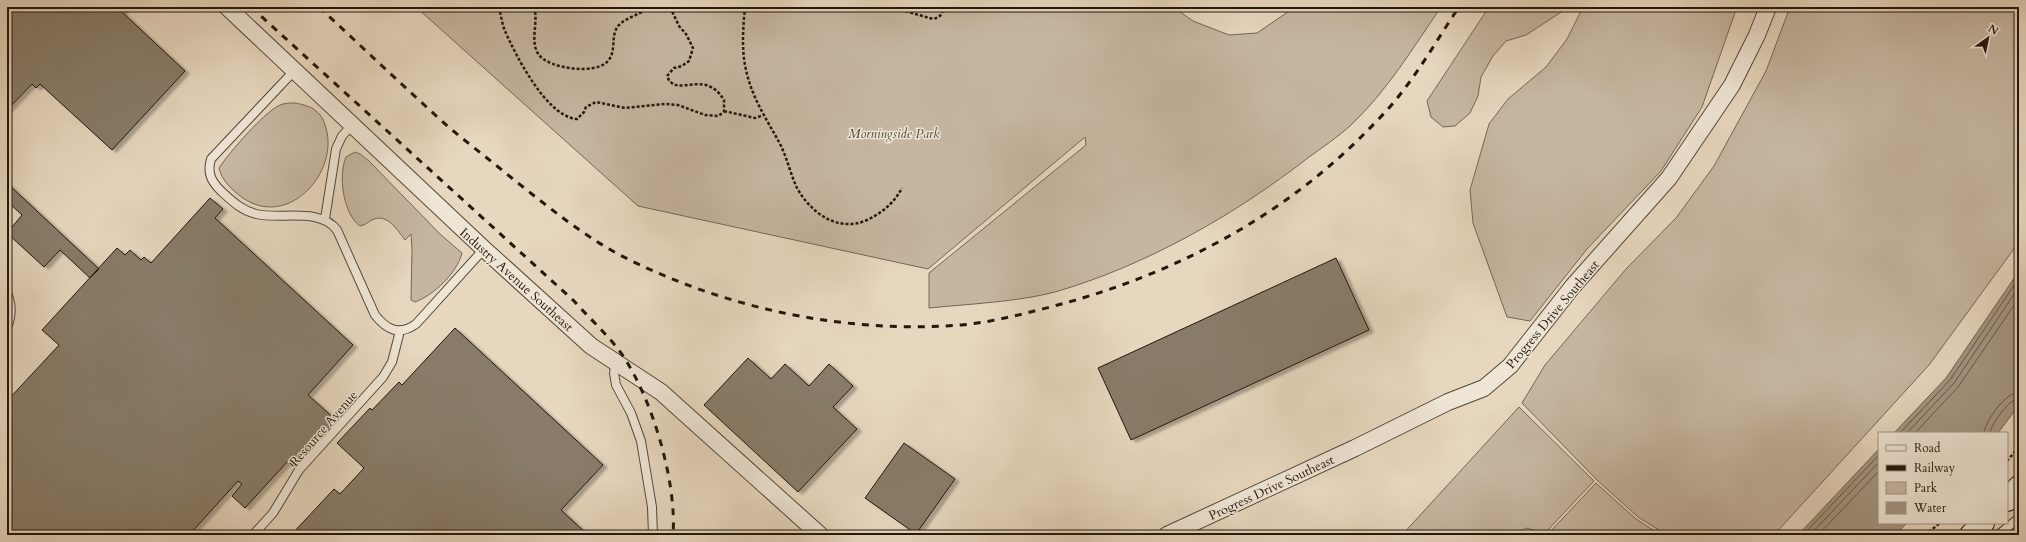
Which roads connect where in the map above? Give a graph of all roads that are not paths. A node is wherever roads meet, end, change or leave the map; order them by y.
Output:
1 (227, 7) edge
2 (1768, 7) edge
3 (294, 71) junction
4 (352, 125) junction
5 (325, 219) junction
6 (484, 249) junction
7 (7, 293) edge
8 (7, 328) edge
9 (400, 331) junction
10 (616, 361) junction
11 (2019, 487) edge
12 (2008, 499) edge
13 (2019, 518) edge
14 (1982, 524) edge
15 (253, 535) edge
16 (653, 535) edge
17 (820, 535) edge
18 (1167, 535) edge
19 (1971, 535) edge
20 (1998, 535) edge

1 - 3 street, Industry Avenue Southeast
2 - 18 street, Progress Drive Southeast
3 - 4 street, Industry Avenue Southeast
3 - 5 lane
4 - 5 lane
4 - 6 street, Industry Avenue Southeast
5 - 9 lane
6 - 9 lane
6 - 10 street, Industry Avenue Southeast
7 - 8 lane
9 - 15 lane, Resource Avenue
10 - 16 lane
10 - 17 street, Industry Avenue Southeast
11 - 12 main road
13 - 20 lane
14 - 19 main road

